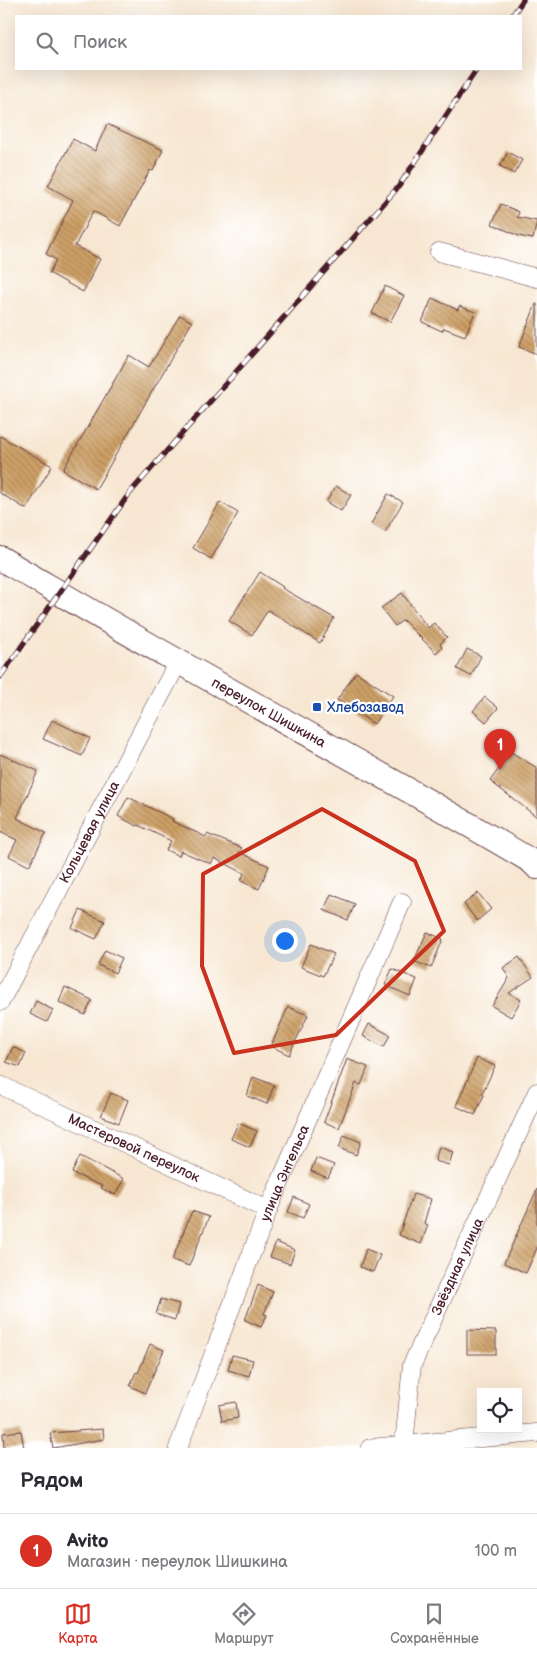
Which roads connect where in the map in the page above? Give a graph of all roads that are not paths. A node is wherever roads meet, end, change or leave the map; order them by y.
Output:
1 (439, 252) dead end
2 (537, 278) edge
3 (0, 558) edge
4 (178, 662) junction
5 (537, 867) edge
6 (402, 902) dead end
7 (0, 1002) edge
8 (0, 1085) edge
9 (537, 1092) edge
10 (268, 1210) junction
11 (537, 1433) edge
12 (405, 1446) edge
13 (178, 1448) edge
14 (370, 1448) edge

1 - 2 street
3 - 4 main road, переулок Шишкина
4 - 5 main road, переулок Шишкина
4 - 7 street, Кольцевая улица
6 - 10 street, улица Энгельса
8 - 10 street, Мастеровой переулок
9 - 12 street, Звёздная улица
10 - 13 street, улица Энгельса
11 - 12 street
12 - 14 street

